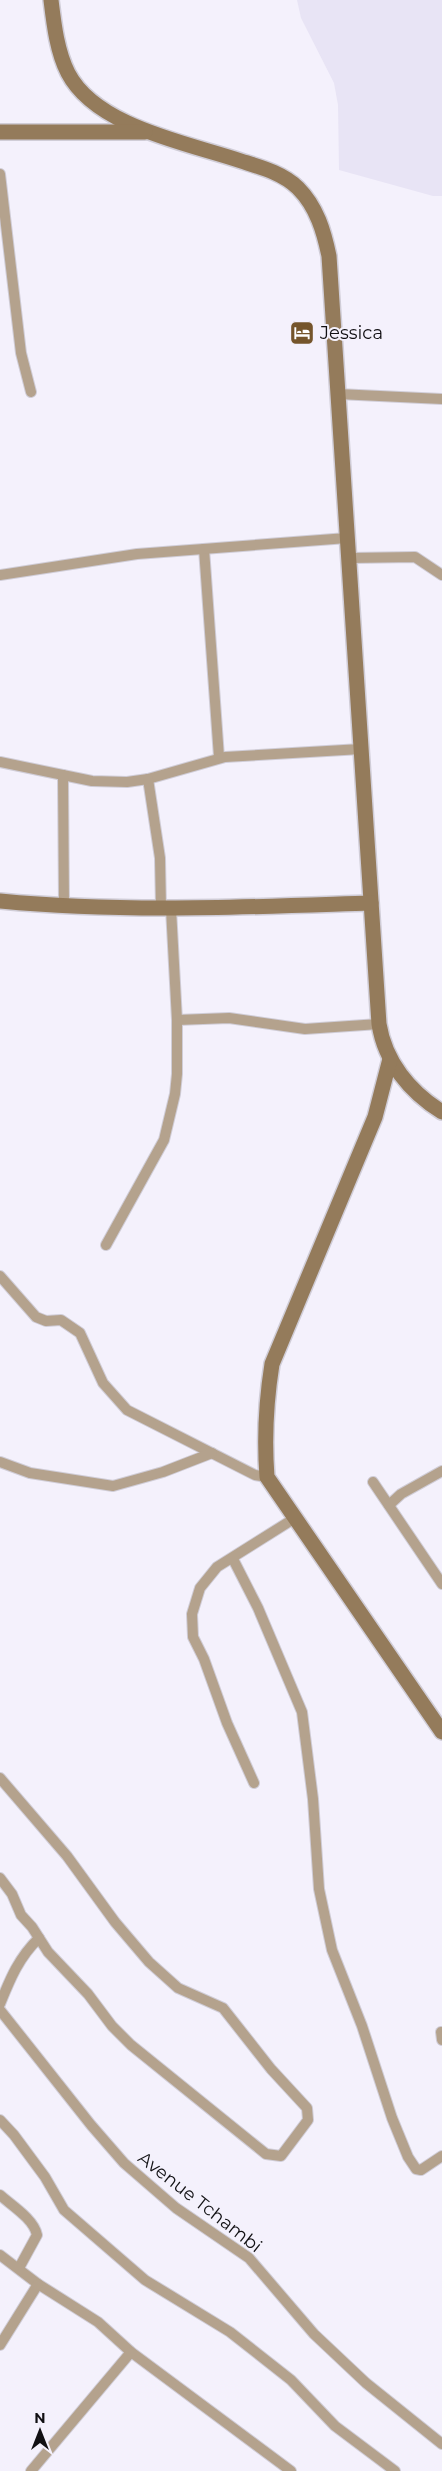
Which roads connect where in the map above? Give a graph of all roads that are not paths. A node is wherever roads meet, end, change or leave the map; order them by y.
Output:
1 (51, 0) edge
2 (97, 105) junction
3 (0, 132) edge
4 (85, 132) junction
5 (154, 132) junction
6 (0, 174) edge
7 (31, 392) dead end
8 (338, 394) junction
9 (442, 398) edge
10 (347, 538) junction
11 (204, 549) junction
12 (349, 558) junction
13 (0, 575) edge
14 (442, 575) edge
15 (361, 749) junction
16 (219, 757) dead end
17 (0, 762) edge
18 (64, 775) junction
19 (148, 779) junction
20 (0, 901) edge
21 (371, 903) junction
22 (64, 907) junction
23 (166, 909) junction
24 (177, 1020) junction
25 (379, 1024) junction
26 (390, 1059) junction
27 (442, 1112) edge
28 (106, 1245) dead end
29 (0, 1276) edge
30 (212, 1453) junction
31 (0, 1462) edge
32 (442, 1471) edge
33 (267, 1477) junction
34 (373, 1482) dead end
35 (389, 1505) junction
36 (295, 1518) junction
37 (233, 1559) junction
38 (442, 1584) edge
39 (442, 1732) edge
40 (0, 1778) edge
41 (254, 1783) dead end
42 (0, 1878) edge
43 (39, 1938) junction
44 (0, 2004) edge
45 (0, 2010) edge
46 (441, 2032) edge
47 (442, 2040) edge
48 (0, 2120) edge
49 (442, 2156) edge
50 (0, 2195) edge
51 (0, 2255) edge
52 (19, 2268) junction
53 (38, 2284) junction
54 (0, 2345) edge
55 (131, 2352) junction
56 (442, 2444) edge
57 (31, 2471) edge
58 (291, 2471) edge
59 (395, 2471) edge

1 - 2 street
2 - 4 street
2 - 5 street
3 - 4 street
4 - 5 street
5 - 8 street
6 - 7 street
8 - 9 street
8 - 10 street
10 - 11 street
10 - 12 street
11 - 13 street
11 - 16 street
12 - 14 street
12 - 15 street
15 - 19 street
15 - 21 street
17 - 18 street
18 - 19 street
18 - 22 street
19 - 23 street
20 - 22 street
21 - 23 street
21 - 25 street
22 - 23 street
23 - 24 street
24 - 25 street
24 - 28 street
25 - 26 street
26 - 27 street
26 - 33 street
29 - 30 street
30 - 31 street
30 - 33 street
32 - 35 street
33 - 36 street
34 - 35 street
35 - 38 street
36 - 37 street
36 - 39 street
37 - 41 street
37 - 49 street
40 - 43 street
42 - 43 street
43 - 44 street
45 - 56 street, Avenue Tchambi
46 - 47 street
48 - 59 street
50 - 52 street
51 - 52 street
52 - 53 street
53 - 54 street
53 - 55 street
55 - 57 street
55 - 58 street

